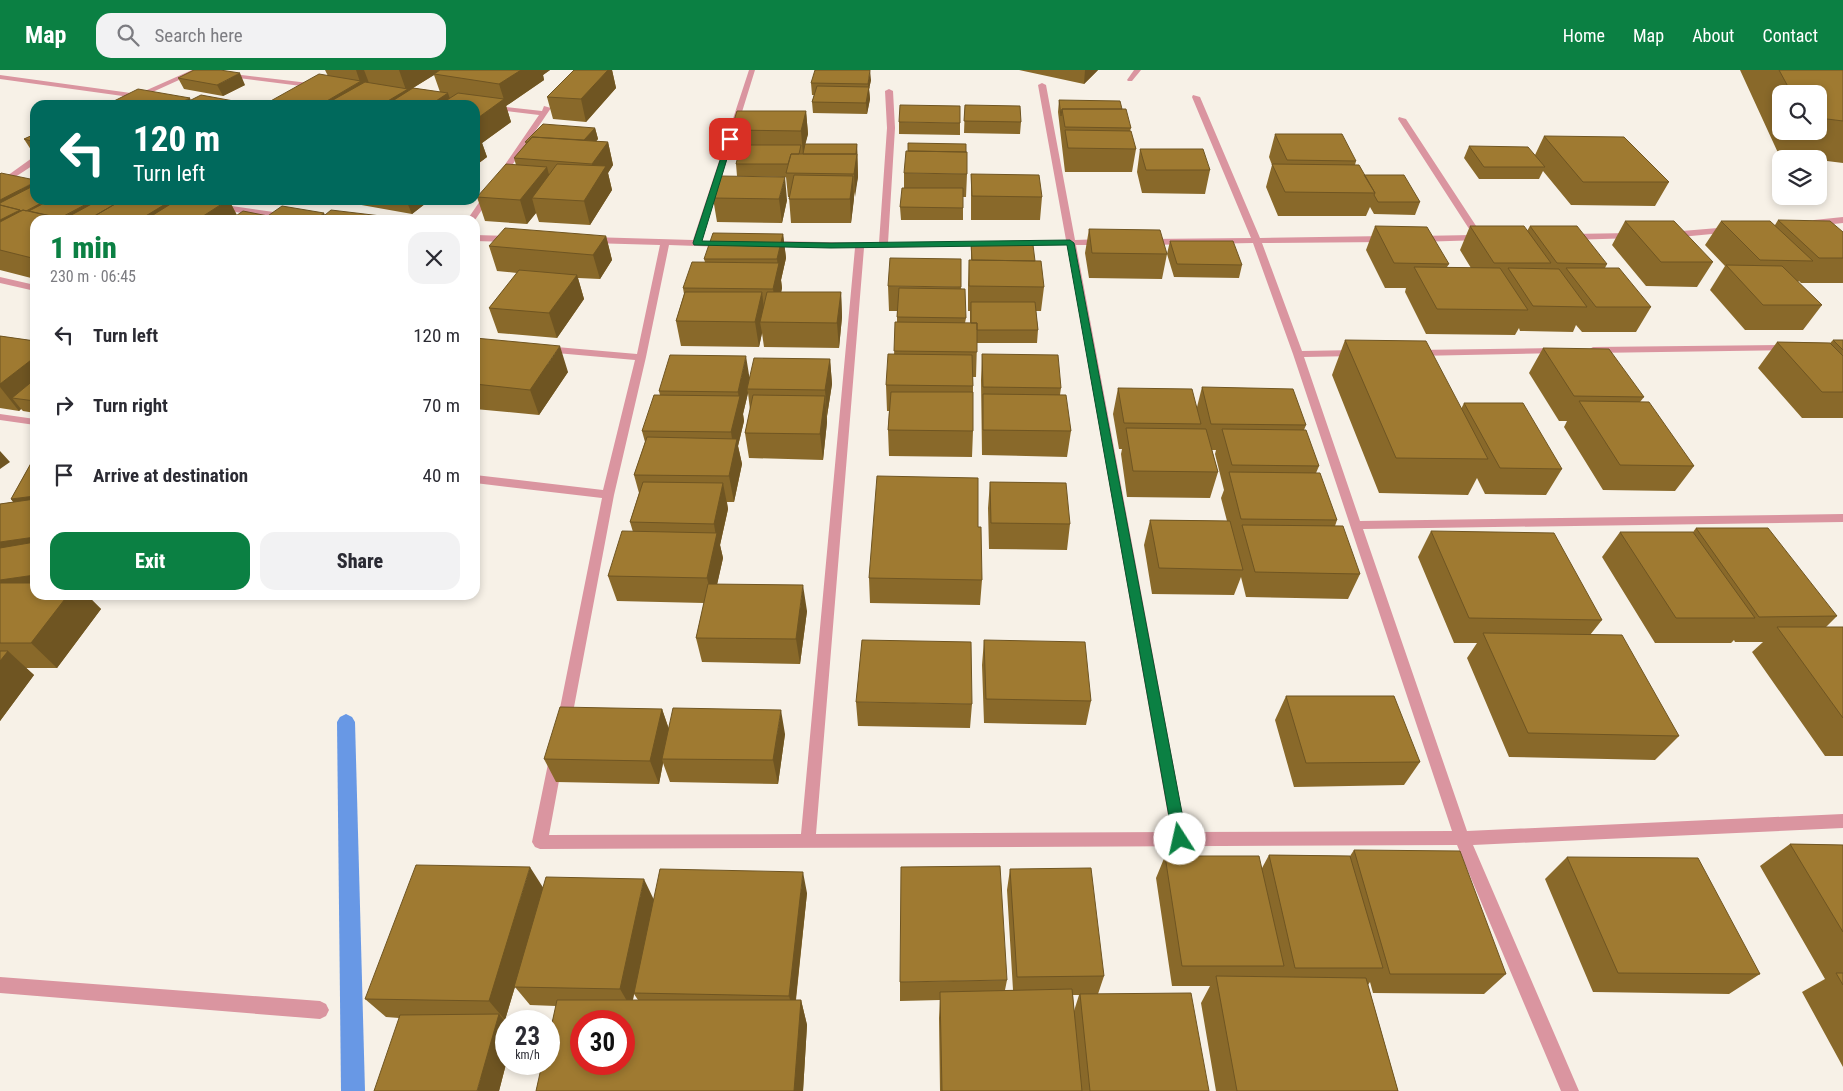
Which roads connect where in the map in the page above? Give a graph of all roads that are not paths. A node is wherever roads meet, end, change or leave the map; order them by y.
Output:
1 (752, 70) edge
2 (1138, 70) edge
3 (200, 71) edge
4 (215, 74) edge
5 (0, 76) edge
6 (1130, 80) dead end
7 (1042, 85) dead end
8 (322, 86) edge
9 (890, 91) dead end
10 (138, 96) junction
11 (1196, 97) dead end
12 (554, 99) edge
13 (129, 100) edge
14 (485, 106) edge
15 (543, 113) junction
16 (1402, 119) dead end
17 (30, 163) edge
18 (12, 176) junction
19 (27, 179) edge
20 (0, 185) edge
21 (212, 206) edge
22 (275, 215) edge
23 (474, 215) edge
24 (1843, 220) edge
25 (1804, 224) edge
26 (1737, 229) edge
27 (1660, 235) edge
28 (1641, 236) edge
29 (1565, 237) edge
30 (480, 238) edge
31 (523, 239) edge
32 (580, 240) edge
33 (1257, 241) junction
34 (666, 242) junction
35 (1110, 242) edge
36 (1139, 242) edge
37 (697, 243) junction
38 (1070, 243) junction
39 (735, 244) edge
40 (754, 244) edge
41 (883, 245) junction
42 (860, 246) junction
43 (0, 280) edge
44 (30, 287) edge
45 (1803, 348) edge
46 (534, 349) edge
47 (1585, 350) edge
48 (1566, 351) edge
49 (1368, 353) edge
50 (1407, 353) edge
51 (1298, 354) junction
52 (641, 357) junction
53 (0, 417) edge
54 (30, 421) edge
55 (480, 480) edge
56 (608, 495) junction
57 (1843, 518) edge
58 (1355, 525) junction
59 (1843, 822) edge
60 (1462, 838) junction
61 (1180, 839) junction
62 (808, 841) junction
63 (0, 985) edge
64 (320, 1010) dead end
65 (1570, 1091) edge

1 - 37 street
2 - 6 street
3 - 10 street
4 - 8 street
5 - 10 street
7 - 38 street
9 - 41 street
10 - 13 street
11 - 33 street
12 - 15 street
14 - 15 street
15 - 23 street
16 - 33 street
17 - 18 street
18 - 19 street
18 - 20 street
21 - 22 street
24 - 25 street
26 - 27 street
28 - 29 street
30 - 31 street
32 - 34 street
33 - 36 street
33 - 51 street
34 - 37 street
34 - 52 street
35 - 38 street
37 - 39 street
38 - 41 street
38 - 61 street
40 - 42 street
41 - 42 street
42 - 62 street
43 - 44 street
45 - 47 street
46 - 52 street
48 - 50 street
49 - 51 street
51 - 58 street
52 - 56 street
53 - 54 street
55 - 56 street
56 - 62 street
57 - 58 street
58 - 60 street
59 - 60 street
60 - 61 street
60 - 65 street
61 - 62 street
63 - 64 street

